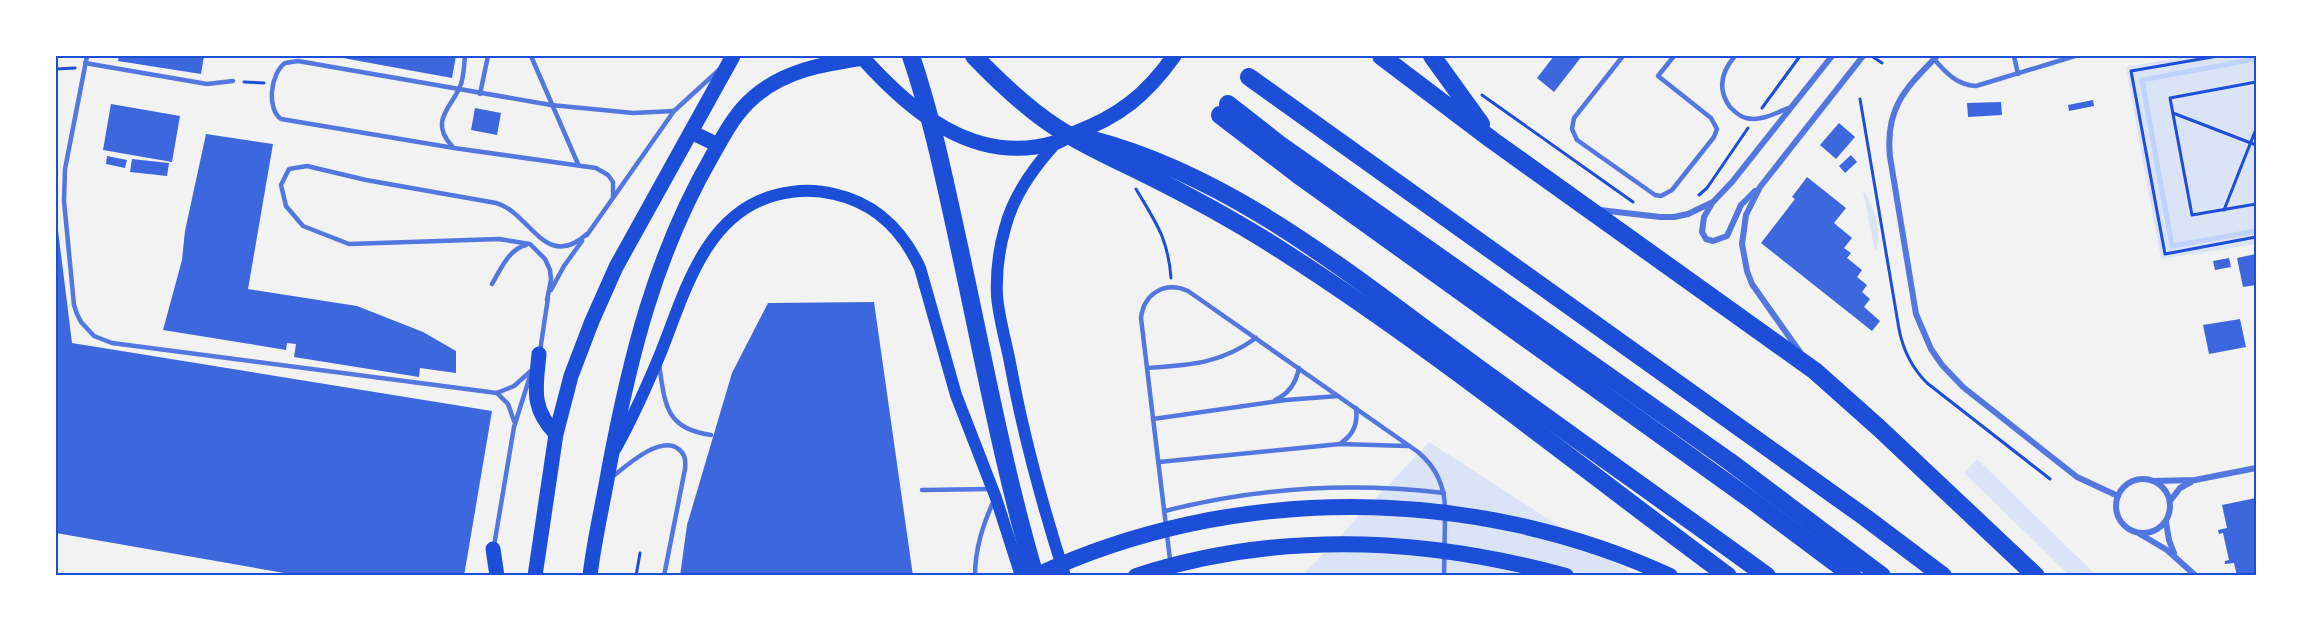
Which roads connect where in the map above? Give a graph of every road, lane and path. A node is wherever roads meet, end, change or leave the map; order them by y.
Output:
1 (87, 56) edge
2 (465, 56) edge
3 (488, 56) edge
4 (531, 56) edge
5 (911, 56) edge
6 (974, 56) edge
7 (1174, 56) edge
8 (1381, 56) edge
9 (1432, 56) edge
10 (1623, 56) edge
11 (1674, 56) edge
12 (1735, 56) edge
13 (1800, 56) edge
14 (1823, 56) edge
15 (1832, 56) edge
16 (1863, 56) edge
17 (2014, 56) edge
18 (2075, 56) edge
19 (2218, 56) edge
20 (862, 57) edge
21 (1873, 57) edge
22 (1935, 57) edge
23 (731, 58) edge
24 (2059, 58) edge
25 (1882, 63) dead end
26 (1826, 64) junction
27 (85, 65) junction
28 (56, 69) edge
29 (2018, 74) junction
30 (1249, 77) dead end
31 (233, 81) joint
32 (2256, 82) edge
33 (275, 84) junction
34 (458, 90) junction
35 (1478, 92) dead end
36 (480, 94) junction
37 (551, 105) junction
38 (1791, 107) junction
39 (674, 111) junction
40 (2173, 113) junction
41 (1755, 118) junction
42 (2256, 129) edge
43 (691, 132) junction
44 (1063, 138) junction
45 (1492, 140) junction
46 (2251, 143) junction
47 (718, 145) junction
48 (2256, 145) edge
49 (454, 148) junction
50 (578, 164) junction
51 (1760, 187) junction
52 (1136, 189) dead end
53 (613, 197) junction
54 (1692, 199) dead end
55 (1713, 202) junction
56 (1639, 204) dead end
57 (2256, 204) edge
58 (1590, 208) junction
59 (2224, 210) junction
60 (587, 234) junction
61 (2256, 237) edge
62 (530, 244) junction
63 (492, 284) dead end
64 (1172, 287) junction
65 (547, 300) junction
66 (1256, 338) junction
67 (658, 359) junction
68 (536, 361) junction
69 (1147, 368) junction
70 (1299, 368) junction
71 (1815, 372) junction
72 (497, 393) junction
73 (1339, 396) junction
74 (1268, 403) junction
75 (1356, 408) junction
76 (1153, 419) junction
77 (514, 427) junction
78 (555, 434) junction
79 (711, 435) dead end
80 (1340, 444) junction
81 (1410, 446) junction
82 (611, 457) junction
83 (1159, 462) junction
84 (2256, 468) edge
85 (607, 480) junction
86 (2195, 480) junction
87 (2153, 481) junction
88 (922, 490) dead end
89 (994, 493) junction
90 (1444, 493) junction
91 (2118, 496) junction
92 (2170, 501) junction
93 (1164, 511) junction
94 (2166, 522) junction
95 (2139, 533) junction
96 (493, 549) junction
97 (640, 553) dead end
98 (2176, 556) junction
99 (489, 576) edge
100 (496, 576) edge
101 (536, 576) edge
102 (590, 576) edge
103 (636, 576) edge
104 (664, 576) edge
105 (975, 576) edge
106 (1021, 576) edge
107 (1035, 576) edge
108 (1065, 576) edge
109 (1136, 576) edge
110 (1172, 576) edge
111 (1444, 576) edge
112 (1566, 576) edge
113 (1670, 576) edge
114 (1728, 576) edge
115 (1767, 576) edge
116 (1853, 576) edge
117 (1882, 576) edge
118 (1943, 576) edge
119 (2036, 576) edge
120 (2196, 576) edge

1 - 27 lane
2 - 34 lane
3 - 36 lane
4 - 37 lane
5 - 107 highway
6 - 114 highway
7 - 44 main road
8 - 45 highway
9 - 45 highway
10 - 11 lane
12 - 41 lane
13 - 41 path
14 - 26 lane
15 - 26 street
16 - 51 street
17 - 29 lane
18 - 24 lane
19 - 61 path
20 - 44 main road
20 - 47 main road
21 - 25 path
22 - 29 lane
22 - 91 street
23 - 39 lane
23 - 43 main road
24 - 29 lane
26 - 38 street
27 - 28 path
27 - 31 lane
27 - 72 lane
30 - 118 highway
31 - 33 path
32 - 40 path
33 - 34 lane
33 - 49 lane
34 - 36 lane
34 - 49 lane
35 - 56 path
36 - 37 lane
37 - 39 lane
37 - 50 lane
38 - 41 lane
38 - 55 street
39 - 53 lane
40 - 46 path
40 - 59 path
41 - 54 path
42 - 46 path
43 - 47 main road
43 - 78 main road
44 - 108 main road
44 - 115 highway
45 - 58 highway
46 - 48 path
46 - 59 path
47 - 82 main road
49 - 50 lane
50 - 53 lane
51 - 55 street
51 - 71 street
52 - 64 path
53 - 60 lane
55 - 58 street
57 - 59 path
58 - 71 highway
60 - 62 lane
60 - 65 lane
62 - 63 lane
62 - 65 lane
64 - 66 lane
64 - 69 lane
65 - 68 lane
66 - 69 lane
66 - 70 lane
67 - 79 lane
67 - 82 main road
67 - 89 main road
68 - 72 lane
68 - 77 lane
68 - 78 main road
69 - 76 lane
70 - 73 lane
70 - 74 lane
71 - 119 highway
72 - 77 lane
73 - 74 lane
73 - 75 lane
74 - 76 lane
75 - 80 lane
75 - 81 lane
76 - 83 lane
77 - 96 lane
78 - 101 main road
80 - 81 lane
80 - 83 lane
81 - 90 lane
82 - 85 main road
83 - 93 lane
84 - 86 street
85 - 102 main road
85 - 104 lane
86 - 87 street
86 - 92 street
87 - 91 street
87 - 92 street
88 - 89 lane
89 - 105 lane
89 - 106 main road
90 - 93 lane
90 - 111 lane
91 - 95 street
92 - 94 street
93 - 110 lane
94 - 95 street
94 - 98 street
95 - 98 street
96 - 99 lane
96 - 100 main road
97 - 103 path
98 - 120 street
107 - 113 highway
109 - 112 highway
116 - 117 highway

